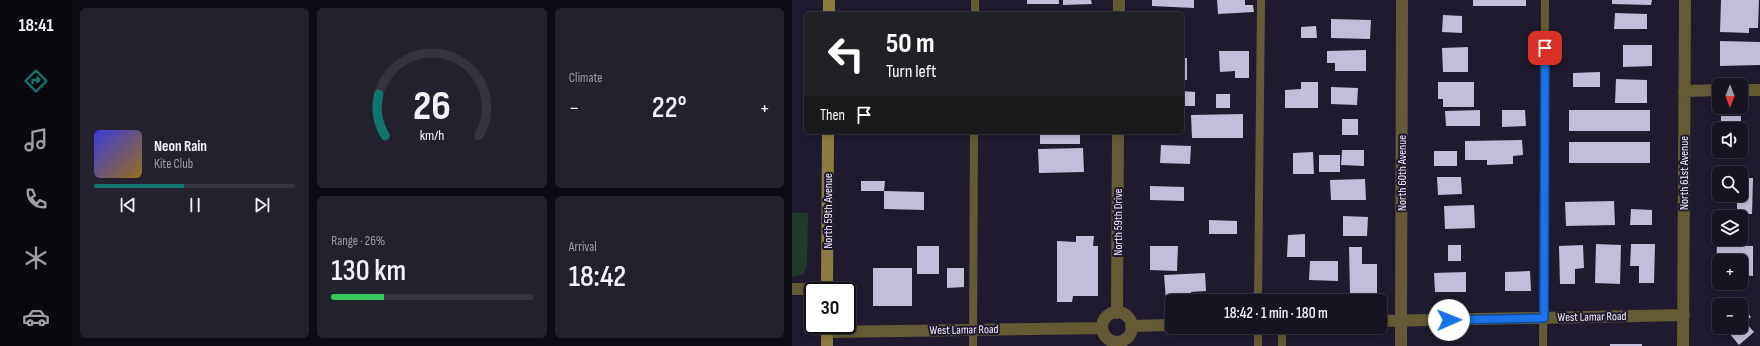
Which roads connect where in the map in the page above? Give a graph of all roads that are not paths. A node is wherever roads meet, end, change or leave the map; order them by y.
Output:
1 (829, 0) edge
2 (975, 0) edge
3 (1119, 0) edge
4 (1261, 0) edge
5 (1402, 0) edge
6 (1545, 0) edge
7 (1685, 0) edge
8 (829, 12) edge
9 (975, 12) edge
10 (1118, 12) edge
11 (1712, 90) edge
12 (1748, 90) edge
13 (1760, 90) edge
14 (1684, 91) junction
15 (828, 134) edge
16 (974, 134) edge
17 (1118, 134) edge
18 (827, 282) edge
19 (792, 289) edge
20 (804, 289) edge
21 (1258, 294) edge
22 (1117, 313) junction
23 (1684, 315) junction
24 (1544, 318) junction
25 (1401, 320) junction
26 (1387, 321) edge
27 (1165, 325) edge
28 (1131, 326) junction
29 (1102, 328) junction
30 (856, 329) edge
31 (973, 330) junction
32 (827, 334) edge
33 (1258, 334) edge
34 (1282, 334) edge
35 (1117, 344) edge
36 (827, 346) edge
37 (973, 346) edge
38 (1258, 346) edge
39 (1282, 346) edge
40 (1401, 346) edge
41 (1544, 346) edge
42 (1683, 346) edge

1 - 8 main road
2 - 9 lane
3 - 10 street
4 - 21 lane
5 - 25 street, North 60th Avenue
6 - 24 lane
7 - 14 street, North 61st Avenue
11 - 14 street
12 - 13 street
14 - 23 street, North 61st Avenue
15 - 18 main road, North 59th Avenue
16 - 31 lane
17 - 22 street, North 59th Drive
19 - 20 street
22 - 28 street
22 - 29 street
23 - 24 street, West Lamar Road
23 - 42 street, North 61st Avenue
24 - 25 street, West Lamar Road
24 - 41 lane
25 - 26 street, West Lamar Road
25 - 40 street, North 60th Avenue
27 - 28 street
28 - 35 street
29 - 31 street, West Lamar Road
29 - 35 street
30 - 31 street, West Lamar Road
31 - 37 lane
32 - 36 main road
33 - 38 lane
34 - 39 lane

